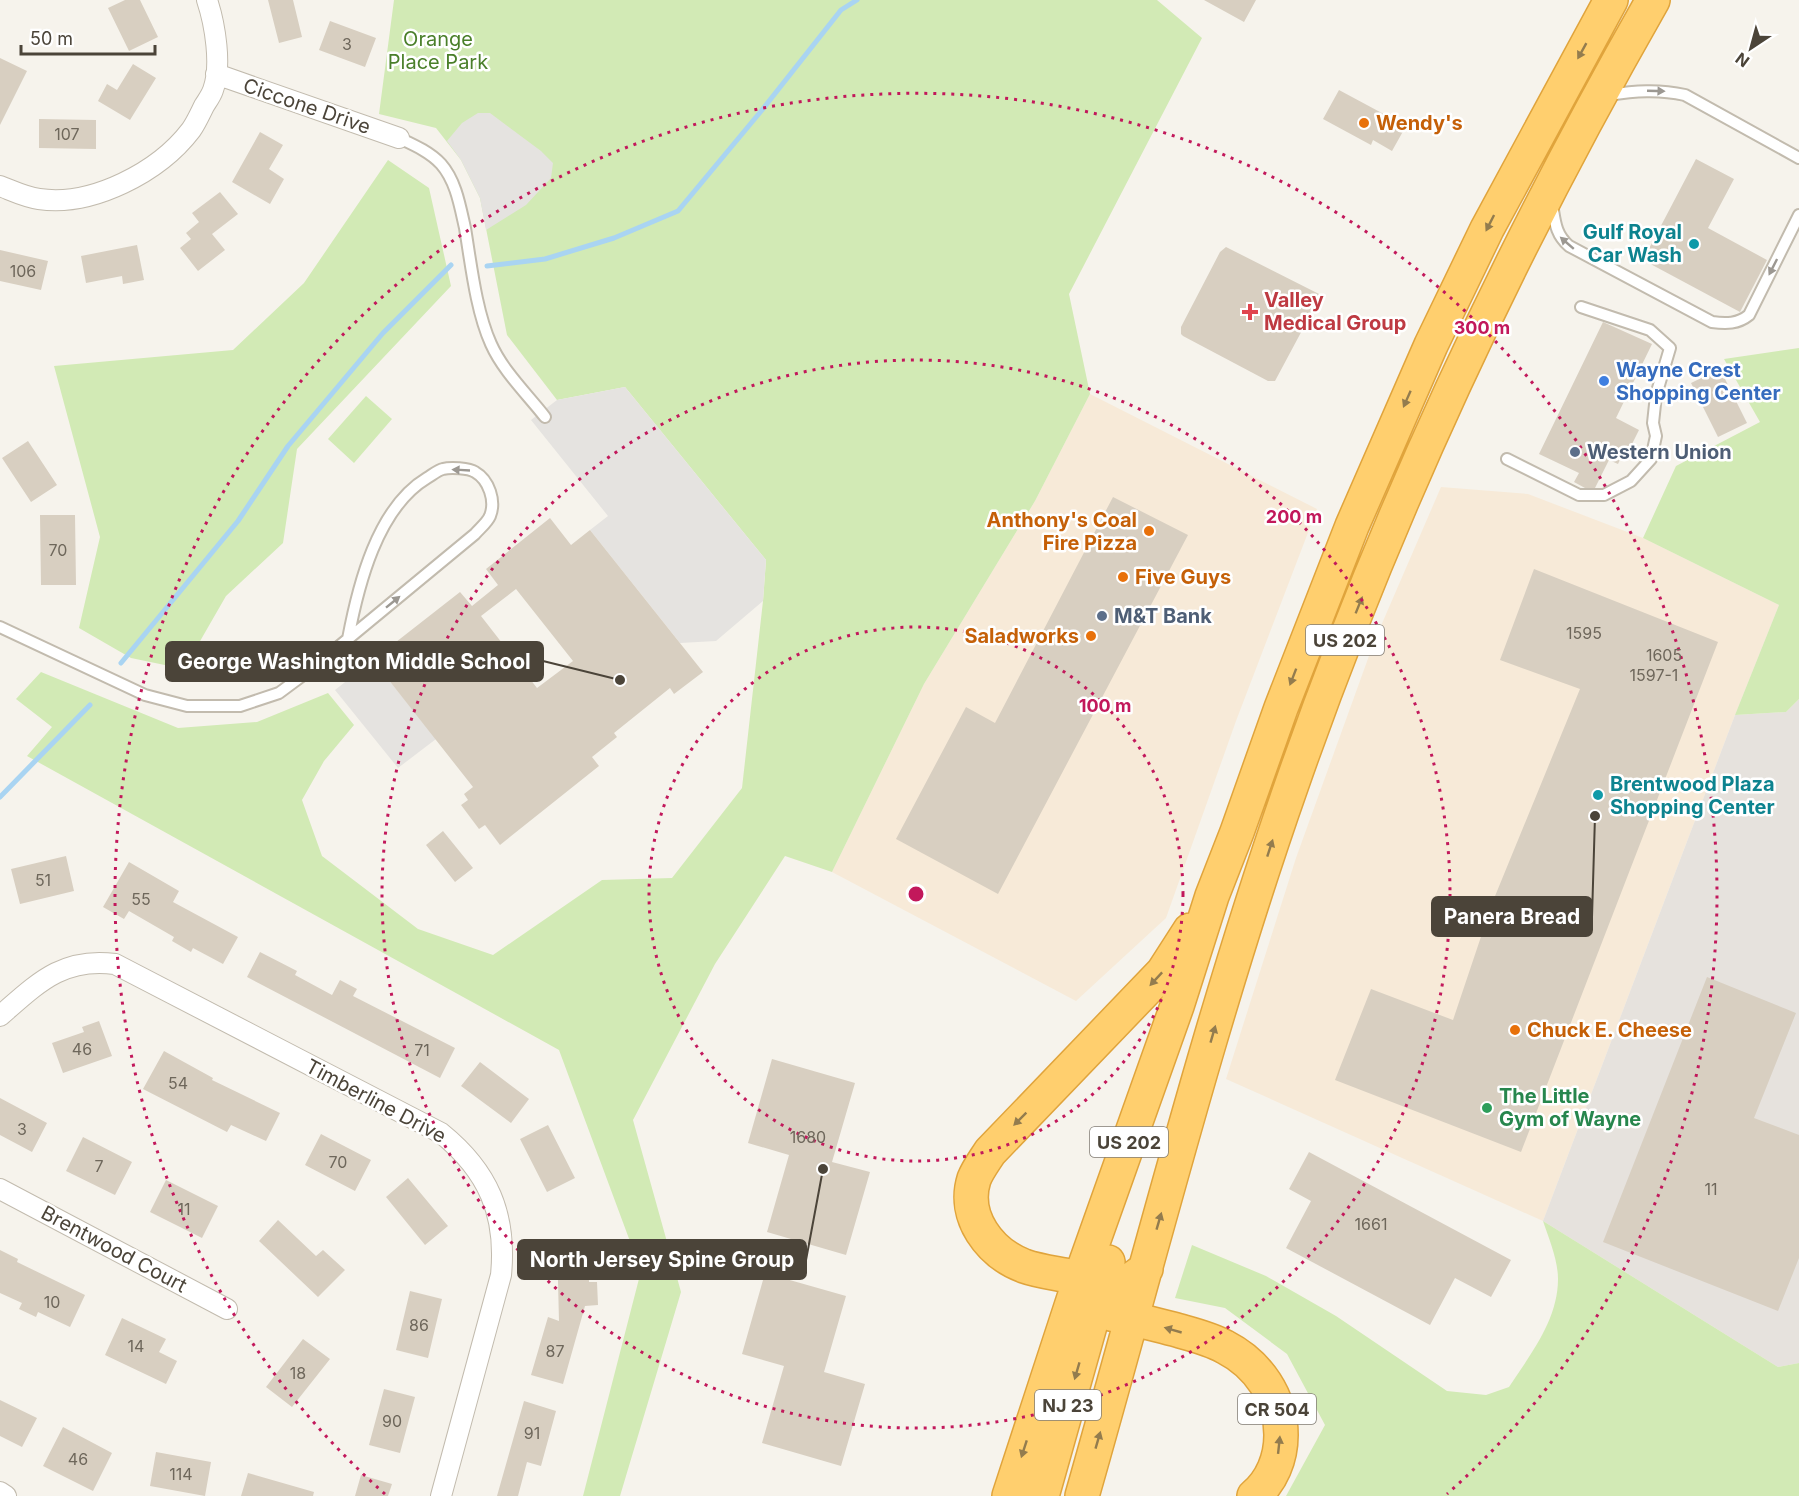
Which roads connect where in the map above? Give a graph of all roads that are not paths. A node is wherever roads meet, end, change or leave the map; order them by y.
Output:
1 (207, 0) edge
2 (1611, 0) edge
3 (1653, 0) edge
4 (216, 74) junction
5 (1598, 97) junction
6 (399, 138) joint
7 (1799, 158) edge
8 (0, 186) edge
9 (1550, 186) junction
10 (1799, 215) edge
11 (1581, 307) dead end
12 (545, 417) dead end
13 (1507, 459) dead end
14 (0, 627) edge
15 (348, 639) junction
16 (1212, 896) junction
17 (1177, 1006) joint
18 (0, 1016) edge
19 (0, 1190) edge
20 (1146, 1269) junction
21 (1092, 1292) junction
22 (227, 1309) dead end
23 (1132, 1318) junction
24 (0, 1492) edge
25 (6, 1496) edge
26 (441, 1496) edge
27 (1009, 1496) edge
28 (1042, 1496) edge
29 (1082, 1496) edge
30 (1254, 1496) edge

1 - 4 street
2 -> 16 highway, US 202
3 - 5 highway, US 202
4 - 6 street, Ciccone Drive
4 - 8 street
5 -> 7 lane
5 - 9 highway, US 202
6 - 12 lane
10 -> 9 lane
20 -> 9 highway, US 202
11 - 13 lane
14 - 15 lane
15 -> 15 lane
16 - 17 highway, US 202
16 -> 21 highway
17 - 21 highway, NJ 23
18 - 26 street, Timberline Drive
19 - 22 street, Brentwood Court
20 - 21 highway
20 - 23 highway, US 202
21 - 23 highway, CR 504
21 -> 27 highway
21 -> 28 highway, NJ 23
29 -> 23 highway, US 202
30 -> 23 highway, CR 504
24 - 25 street

